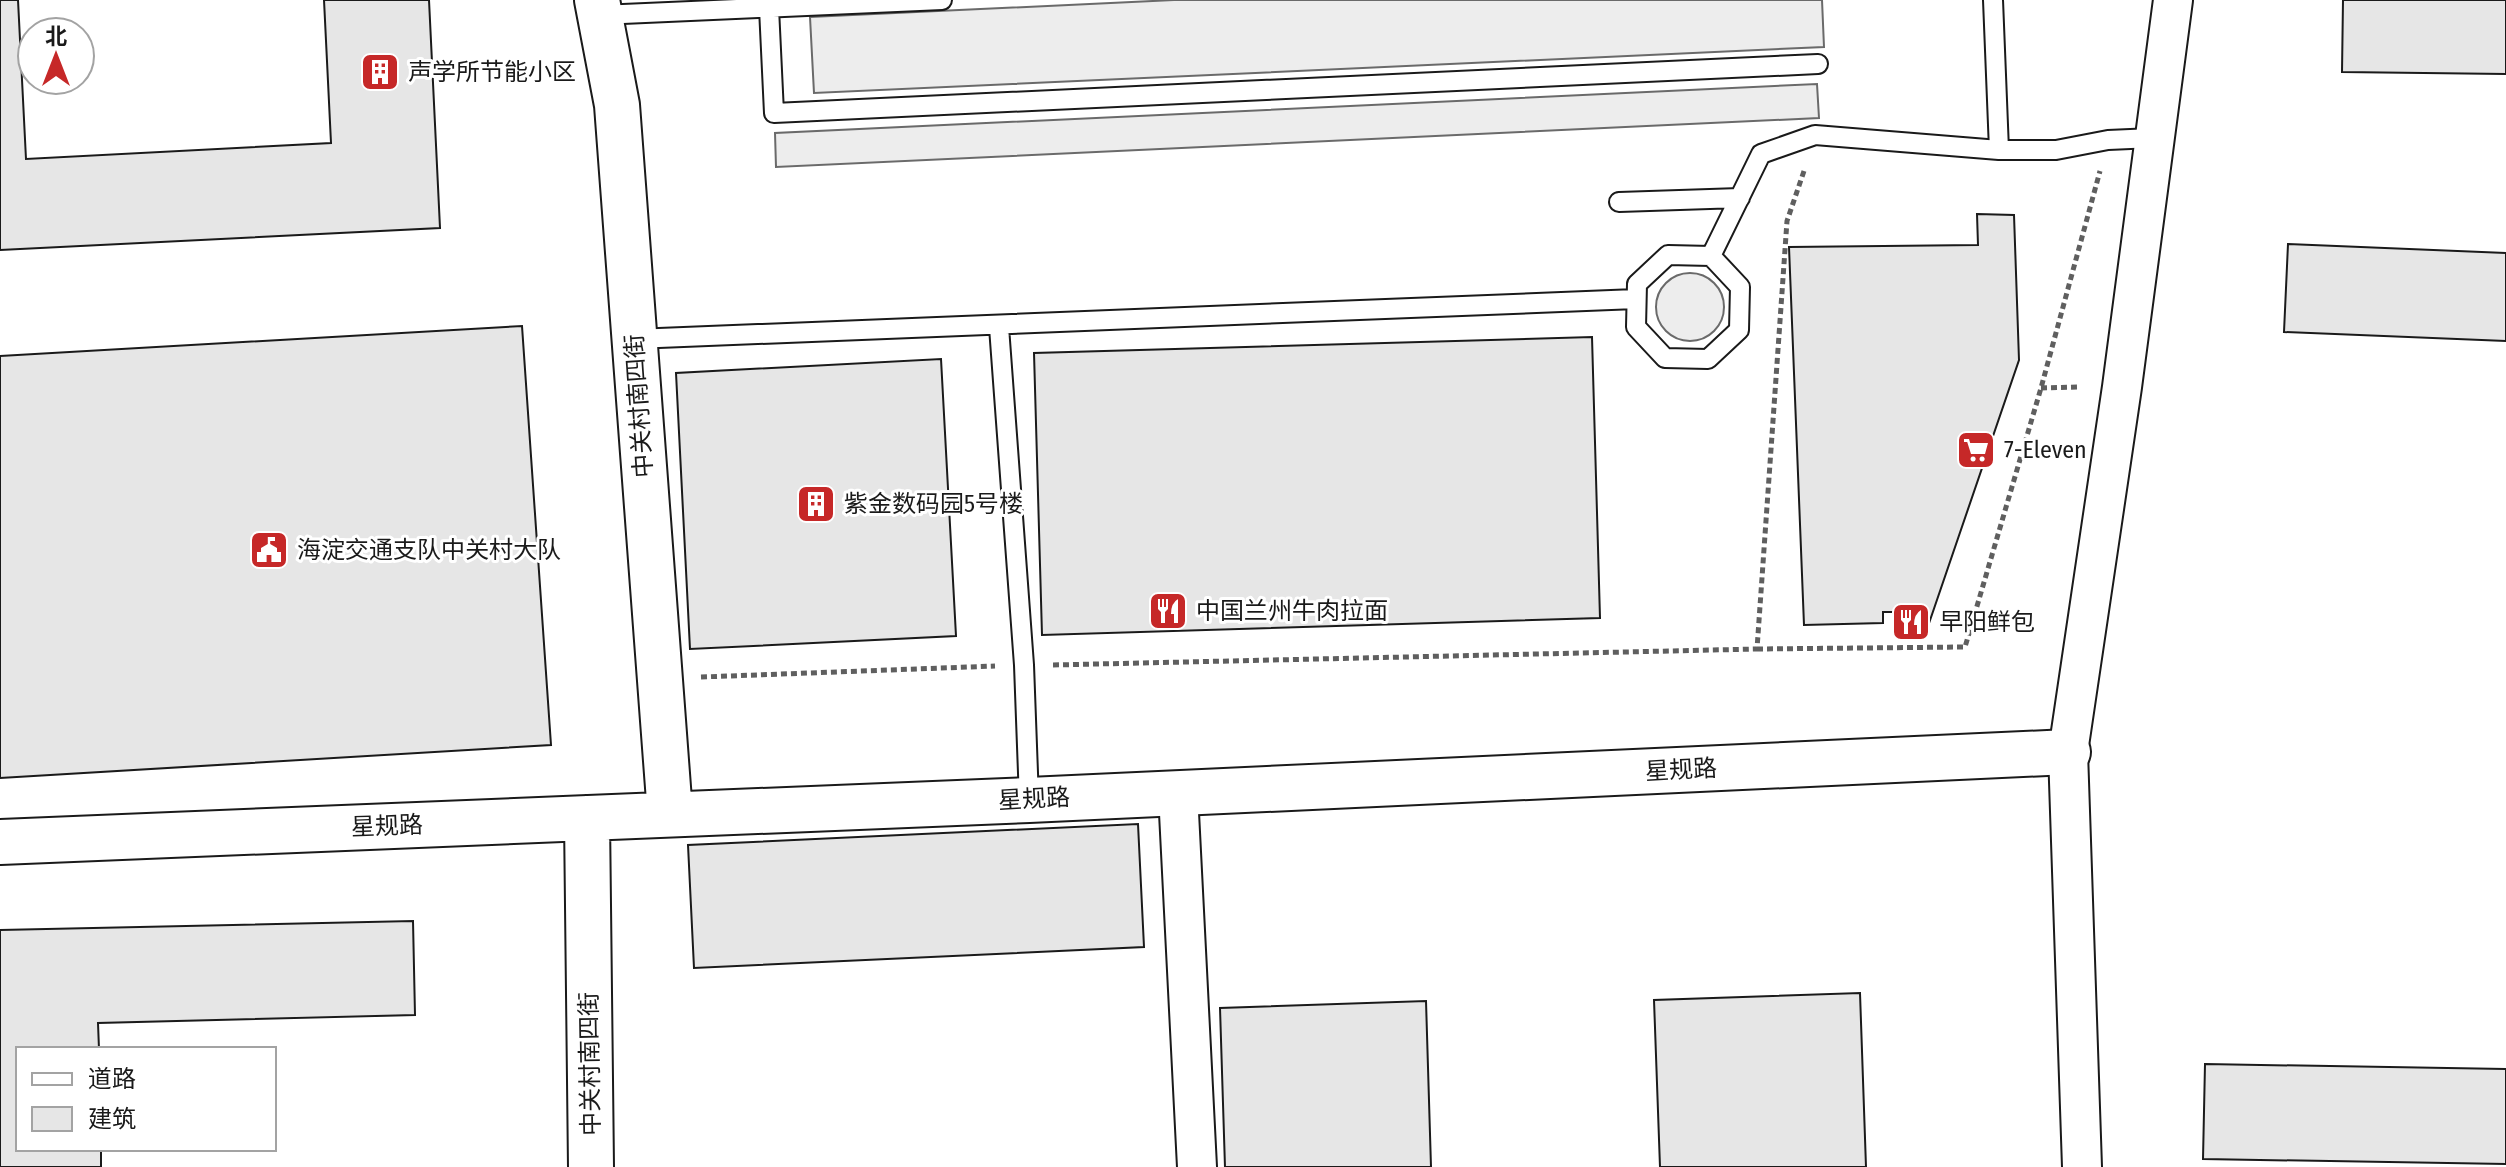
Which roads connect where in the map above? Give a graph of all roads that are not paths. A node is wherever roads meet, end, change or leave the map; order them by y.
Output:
1 (942, 0) edge
2 (1993, 0) edge
3 (2173, 0) edge
4 (598, 8) edge
5 (769, 8) junction
6 (1818, 64) dead end
7 (2153, 138) junction
8 (1999, 150) junction
9 (1740, 198) junction
10 (1619, 202) dead end
11 (1711, 256) junction
12 (1636, 299) junction
13 (999, 327) junction
14 (634, 339) junction
15 (2068, 752) junction
16 (1178, 793) junction
17 (1029, 800) junction
18 (670, 814) junction
19 (587, 818) junction
20 (0, 842) edge
21 (591, 1167) edge
22 (1197, 1167) edge
23 (2082, 1167) edge

1 - 5 lane
2 - 8 lane
3 - 7 street
4 - 5 lane
4 - 14 street, 中关村南四街
5 - 6 lane
7 - 8 lane
7 - 15 street
8 - 9 lane
9 - 10 lane
9 - 11 lane
11 - 12 lane
11 - 12 lane
12 - 13 lane
13 - 14 lane
13 - 17 lane
14 - 18 street, 中关村南四街
15 - 16 street, 星规路
15 - 23 street
16 - 17 street, 星规路
16 - 22 street
17 - 18 street, 星规路
18 - 19 street, 星规路
19 - 20 street, 星规路
19 - 21 street, 中关村南四街

